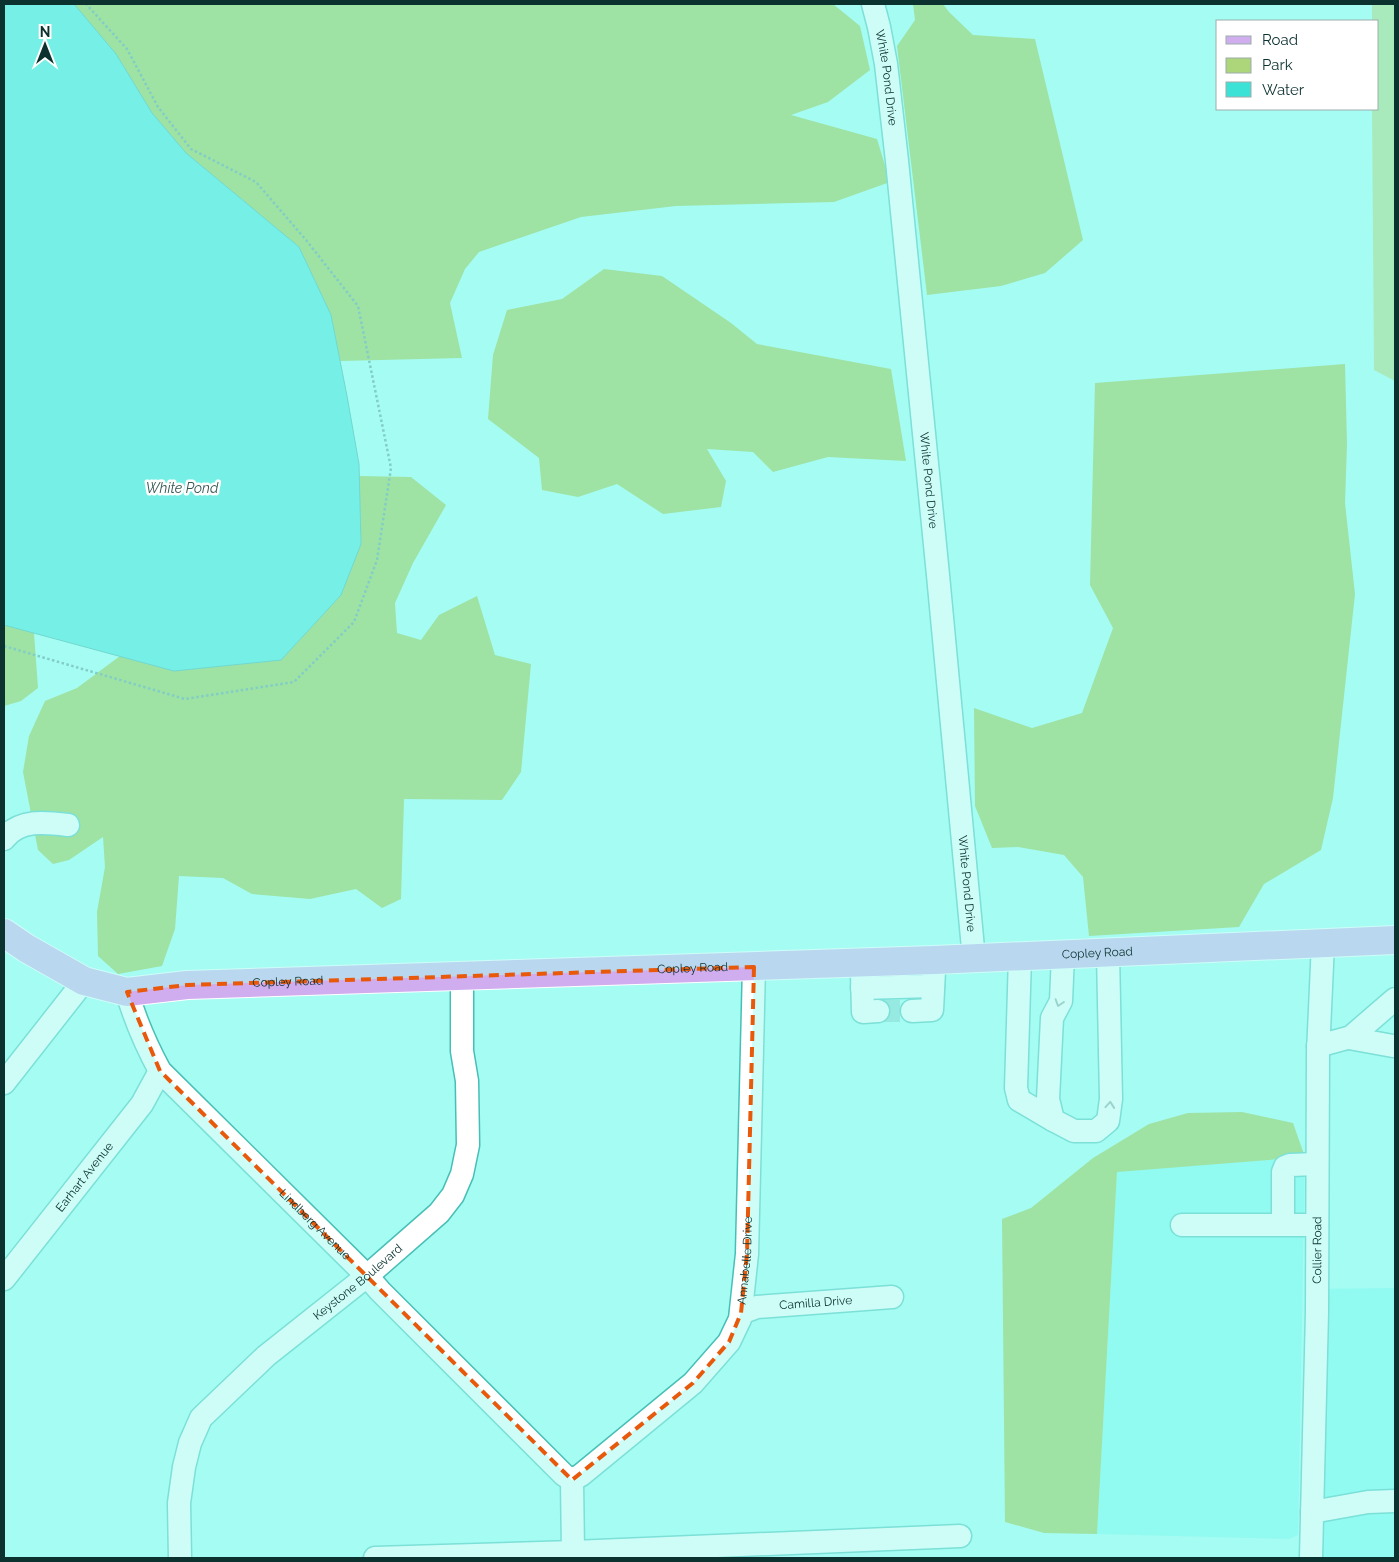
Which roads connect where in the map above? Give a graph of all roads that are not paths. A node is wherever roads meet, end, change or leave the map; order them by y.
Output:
1 (873, 4) edge
2 (68, 825) dead end
3 (4, 839) edge
4 (4, 933) edge
5 (1395, 940) edge
6 (1323, 943) junction
7 (1108, 952) junction
8 (1063, 955) junction
9 (1020, 957) junction
10 (974, 959) junction
11 (754, 967) junction
12 (934, 973) junction
13 (462, 975) junction
14 (862, 975) junction
15 (84, 981) junction
16 (127, 992) junction
17 (1395, 1000) edge
18 (912, 1010) tunnel mouth
19 (878, 1011) tunnel mouth
20 (1350, 1038) junction
21 (1318, 1046) junction
22 (1393, 1046) dead end
23 (160, 1071) junction
24 (4, 1083) edge
25 (1053, 1120) junction
26 (1317, 1164) junction
27 (1283, 1224) junction
28 (1182, 1225) dead end
29 (1317, 1225) junction
30 (367, 1276) junction
31 (4, 1279) edge
32 (892, 1297) dead end
33 (741, 1312) junction
34 (572, 1480) junction
35 (1395, 1501) edge
36 (1312, 1512) junction
37 (960, 1536) dead end
38 (577, 1554) edge
39 (180, 1558) edge
40 (375, 1558) edge
41 (1311, 1558) edge

1 - 10 street, White Pond Drive
2 - 3 street
4 - 15 main road, Copley Road
5 - 6 main road, Copley Road
6 - 7 main road, Copley Road
6 - 21 street, Collier Road
7 - 8 main road, Copley Road
25 -> 7 street
8 - 9 main road, Copley Road
8 -> 25 street
9 - 10 main road, Copley Road
9 - 25 street
10 - 12 main road, Copley Road
11 - 13 main road, Copley Road
11 - 14 main road, Copley Road
11 - 33 street, Annabelle Drive
12 - 14 main road, Copley Road
12 - 18 street
13 - 16 main road, Copley Road
13 - 30 street, Keystone Boulevard
14 - 19 street
15 - 16 main road, Copley Road
15 - 24 street
16 - 23 street, Lindberg Avenue
17 - 20 street
20 - 21 street
20 - 22 street
21 - 26 street, Collier Road
23 - 30 street, Lindberg Avenue
23 - 31 street, Earhart Avenue
26 - 27 street
26 - 29 street, Collier Road
27 - 28 street
27 - 29 street
29 - 36 street, Collier Road
30 - 34 street, Lindberg Avenue
30 - 39 street, Keystone Boulevard
32 - 33 street, Camilla Drive
33 - 34 street, Annabelle Drive
34 - 38 street
35 - 36 street
36 - 41 street, Collier Road
37 - 38 street
38 - 40 street

